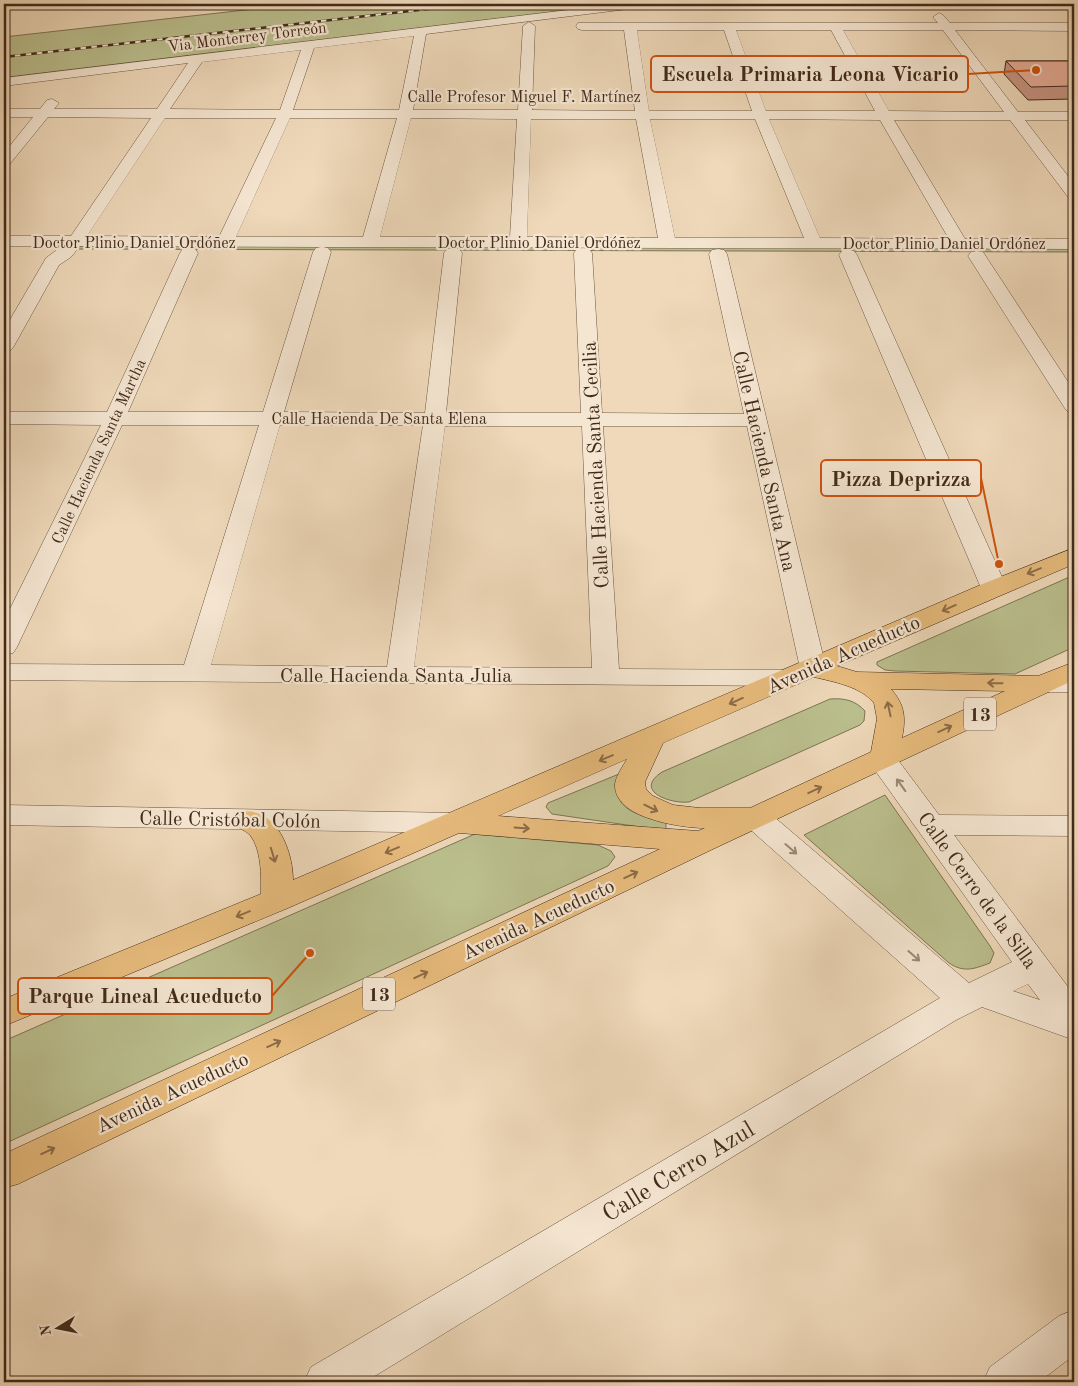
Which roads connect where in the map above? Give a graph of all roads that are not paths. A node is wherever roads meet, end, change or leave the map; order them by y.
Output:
1 (639, 4) edge
2 (929, 4) edge
3 (1074, 5) edge
4 (466, 25) junction
5 (529, 26) junction
6 (630, 26) junction
7 (835, 26) junction
8 (728, 27) junction
9 (946, 27) junction
10 (1074, 27) edge
11 (422, 31) junction
12 (309, 44) junction
13 (197, 59) junction
14 (74, 74) junction
15 (4, 82) edge
16 (4, 113) edge
17 (44, 113) junction
18 (159, 113) junction
19 (285, 114) junction
20 (405, 114) junction
21 (525, 114) junction
22 (642, 114) junction
23 (760, 114) junction
24 (884, 114) junction
25 (1015, 116) junction
26 (1074, 116) edge
27 (4, 162) edge
28 (1074, 194) edge
29 (4, 242) edge
30 (225, 242) junction
31 (370, 242) junction
32 (518, 242) junction
33 (667, 242) junction
34 (959, 242) junction
35 (814, 243) junction
36 (1074, 244) edge
37 (70, 247) junction
38 (322, 252) junction
39 (4, 253) edge
40 (189, 253) junction
41 (453, 253) junction
42 (583, 253) junction
43 (718, 254) junction
44 (848, 255) junction
45 (977, 256) junction
46 (1074, 256) edge
47 (4, 345) edge
48 (1074, 407) edge
49 (116, 416) junction
50 (4, 418) edge
51 (273, 418) junction
52 (435, 418) junction
53 (593, 419) junction
54 (755, 420) junction
55 (1074, 555) edge
56 (994, 588) junction
57 (4, 647) edge
58 (1074, 670) edge
59 (4, 672) edge
60 (195, 673) junction
61 (801, 673) junction
62 (399, 675) junction
63 (606, 676) junction
64 (856, 680) junction
65 (1044, 684) junction
66 (1074, 684) edge
67 (651, 739) junction
68 (883, 758) junction
69 (4, 816) edge
70 (754, 817) junction
71 (247, 820) junction
72 (456, 823) junction
73 (930, 825) junction
74 (1074, 826) edge
75 (702, 842) junction
76 (277, 900) junction
77 (1033, 966) junction
78 (973, 997) junction
79 (4, 1013) edge
80 (1074, 1021) edge
81 (1074, 1026) edge
82 (4, 1172) edge
83 (1074, 1330) edge
84 (326, 1382) edge
85 (1005, 1382) edge

1 - 2 street, Via Monterrey Torreón
1 - 4 street, Via Monterrey Torreón
2 - 3 street, Via Monterrey Torreón
2 - 9 street
4 - 5 street
4 - 11 street, Via Monterrey Torreón
5 - 6 street
5 - 21 street
6 - 8 street
6 - 22 street
7 - 8 street
7 - 9 street
7 - 24 street
8 - 23 street
9 - 10 street
9 - 25 street
11 - 12 street, Via Monterrey Torreón
11 - 20 street
12 - 13 street, Via Monterrey Torreón
12 - 19 street
13 - 14 street, Via Monterrey Torreón
13 - 18 street
14 - 15 street, Via Monterrey Torreón
14 - 17 street
16 - 17 street, Calle Profesor Miguel F. Martínez
17 - 18 street, Calle Profesor Miguel F. Martínez
17 - 27 street
18 - 19 street, Calle Profesor Miguel F. Martínez
18 - 37 street
19 - 20 street, Calle Profesor Miguel F. Martínez
19 - 30 street
20 - 21 street, Calle Profesor Miguel F. Martínez
20 - 31 street
21 - 22 street, Calle Profesor Miguel F. Martínez
21 - 32 street
22 - 23 street, Calle Profesor Miguel F. Martínez
22 - 33 street
23 - 24 street, Calle Profesor Miguel F. Martínez
23 - 35 street
24 - 25 street, Calle Profesor Miguel F. Martínez
24 - 34 street
25 - 26 street, Calle Profesor Miguel F. Martínez
25 - 28 street
29 - 37 street, Doctor Plinio Daniel Ordóñez
30 - 31 street, Doctor Plinio Daniel Ordóñez
30 - 37 street, Doctor Plinio Daniel Ordóñez
31 - 32 street, Doctor Plinio Daniel Ordóñez
32 - 33 street, Doctor Plinio Daniel Ordóñez
33 - 35 street, Doctor Plinio Daniel Ordóñez
34 - 35 street, Doctor Plinio Daniel Ordóñez
34 - 36 street, Doctor Plinio Daniel Ordóñez
37 - 39 street, Doctor Plinio Daniel Ordóñez
37 - 40 street, Doctor Plinio Daniel Ordóñez
37 - 47 street
38 - 40 street, Doctor Plinio Daniel Ordóñez
38 - 41 street, Doctor Plinio Daniel Ordóñez
38 - 51 street
40 - 49 street, Calle Hacienda Santa Martha
41 - 42 street, Doctor Plinio Daniel Ordóñez
41 - 52 street
42 - 43 street, Doctor Plinio Daniel Ordóñez
42 - 53 street, Calle Hacienda Santa Cecilia
43 - 44 street, Doctor Plinio Daniel Ordóñez
43 - 54 street, Calle Hacienda Santa Ana
44 - 45 street, Doctor Plinio Daniel Ordóñez
44 - 56 street
45 - 46 street, Doctor Plinio Daniel Ordóñez
45 - 48 street
49 - 50 street, Calle Hacienda De Santa Elena
49 - 51 street, Calle Hacienda De Santa Elena
49 - 57 street, Calle Hacienda Santa Martha
51 - 52 street, Calle Hacienda De Santa Elena
51 - 60 street
52 - 53 street, Calle Hacienda De Santa Elena
52 - 62 street
53 - 54 street, Calle Hacienda De Santa Elena
53 - 63 street, Calle Hacienda Santa Cecilia
54 - 61 street, Calle Hacienda Santa Ana
55 -> 56 main road, Avenida Acueducto
56 -> 61 main road, Avenida Acueducto
58 - 65 main road, Avenida Acueducto / 13
59 - 60 street, Calle Hacienda Santa Julia
60 - 62 street, Calle Hacienda Santa Julia
61 - 63 street, Calle Hacienda Santa Julia
61 - 64 main road
61 -> 67 main road, Avenida Acueducto
62 - 63 street, Calle Hacienda Santa Julia
65 -> 64 main road
68 -> 64 main road
65 - 66 street
68 -> 65 main road, Avenida Acueducto / 13
67 -> 70 main road
67 -> 72 main road, Avenida Acueducto
70 -> 68 main road, Avenida Acueducto / 13
73 -> 68 street, Calle Cerro de la Silla
69 - 71 street, Calle Cristóbal Colón
70 - 75 main road, Avenida Acueducto / 13
70 -> 78 street
71 - 72 street, Calle Cristóbal Colón
71 -> 76 main road
72 -> 75 main road
72 -> 76 main road, Avenida Acueducto
73 - 74 street
73 - 77 street, Calle Cerro de la Silla
82 -> 75 main road, Avenida Acueducto / 13
76 -> 79 main road, Avenida Acueducto
77 - 78 street, Calle Cerro Azul
77 - 80 street, Calle Cerro de la Silla
78 - 81 street
78 - 84 street, Calle Cerro Azul
83 - 85 street

